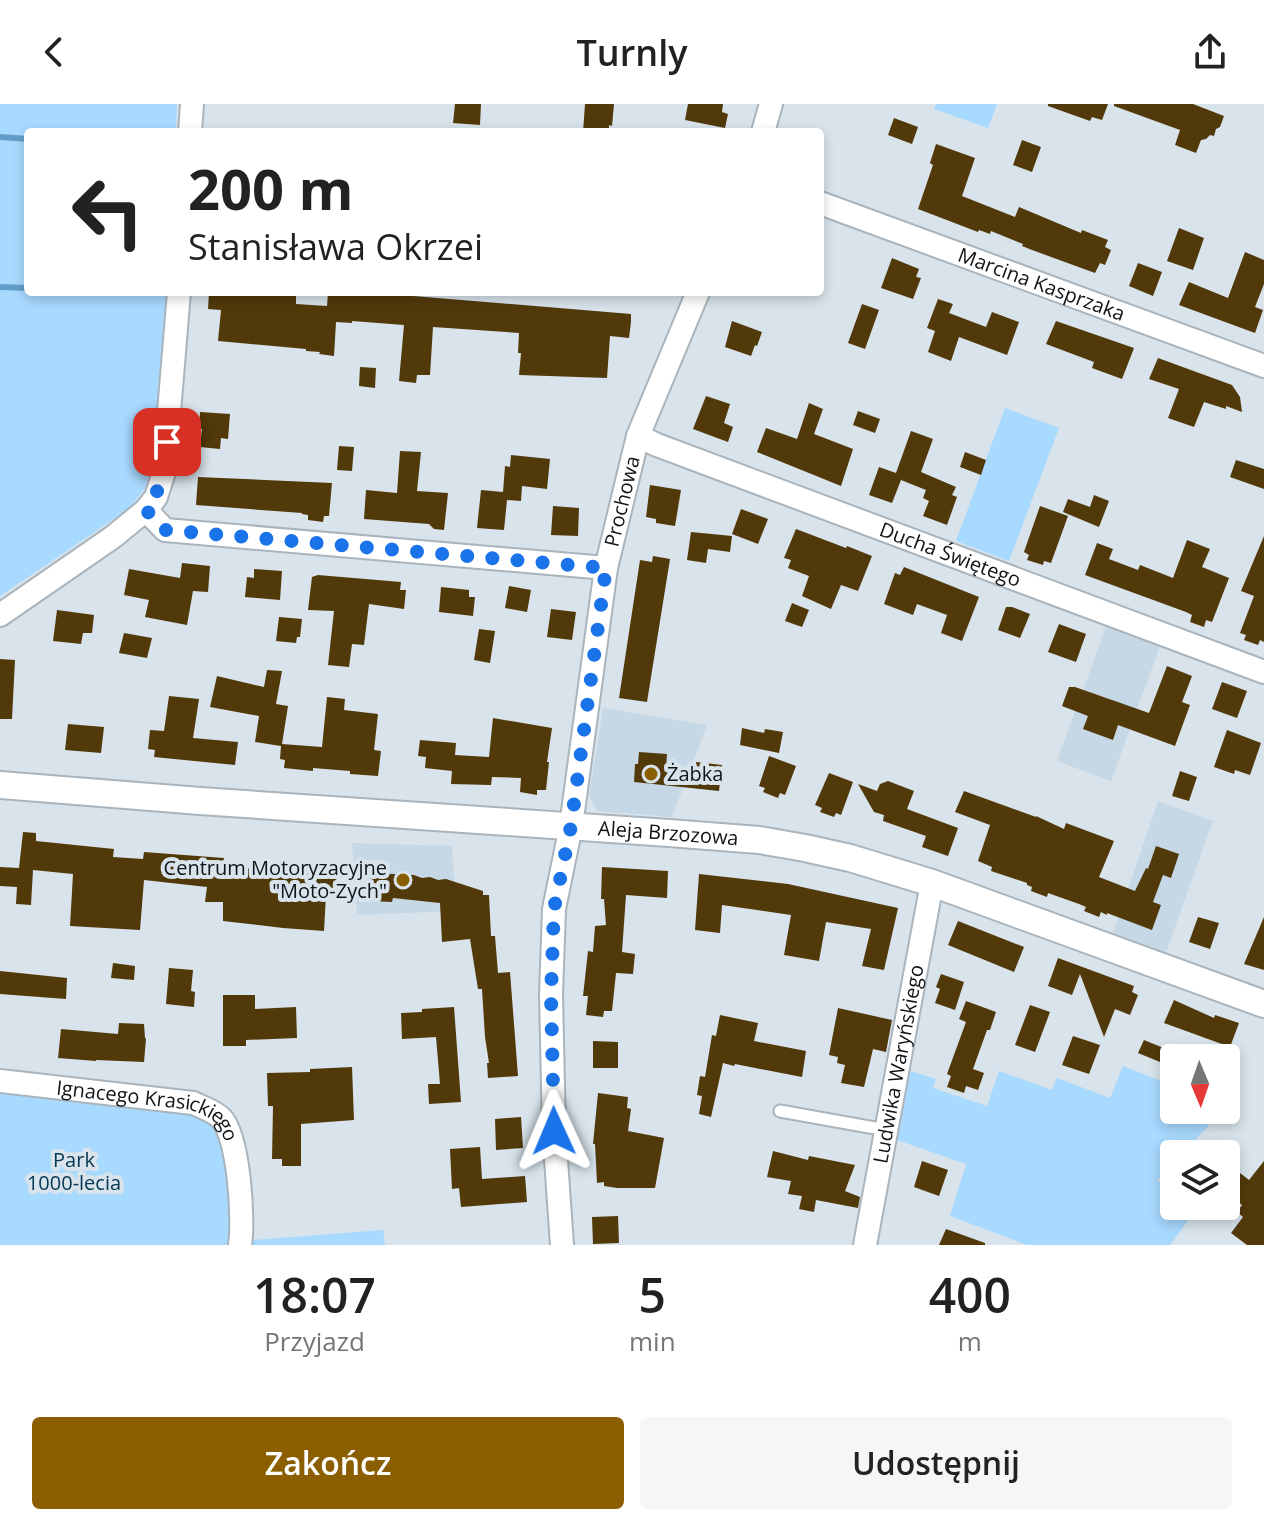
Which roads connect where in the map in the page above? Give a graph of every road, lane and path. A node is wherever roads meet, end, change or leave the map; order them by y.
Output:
1 (192, 104) edge
2 (771, 104) edge
3 (190, 128) edge
4 (764, 128) edge
5 (824, 204) edge
6 (179, 296) edge
7 (690, 296) edge
8 (1264, 366) edge
9 (638, 436) junction
10 (146, 510) junction
11 (606, 568) junction
12 (0, 615) edge
13 (1264, 672) edge
14 (0, 785) edge
15 (571, 826) junction
16 (932, 883) junction
17 (1264, 1004) edge
18 (0, 1081) edge
19 (780, 1111) dead end
20 (886, 1130) junction
21 (240, 1245) edge
22 (562, 1245) edge
23 (865, 1245) edge

1 - 3 street
2 - 4 street
5 - 8 street, Marcina Kasprzaka
6 - 10 street
7 - 9 street, Prochowa
9 - 11 street, Prochowa
9 - 13 street, Ducha Świętego
10 - 11 street
10 - 12 street
11 - 15 street, Prochowa
14 - 15 street, Aleja Brzozowa
15 - 16 street, Aleja Brzozowa
15 - 22 street, Prochowa
16 - 17 street, Aleja Brzozowa
16 - 20 street, Ludwika Waryńskiego
18 - 21 street, Ignacego Krasickiego
19 - 20 lane
20 - 23 street, Ludwika Waryńskiego

